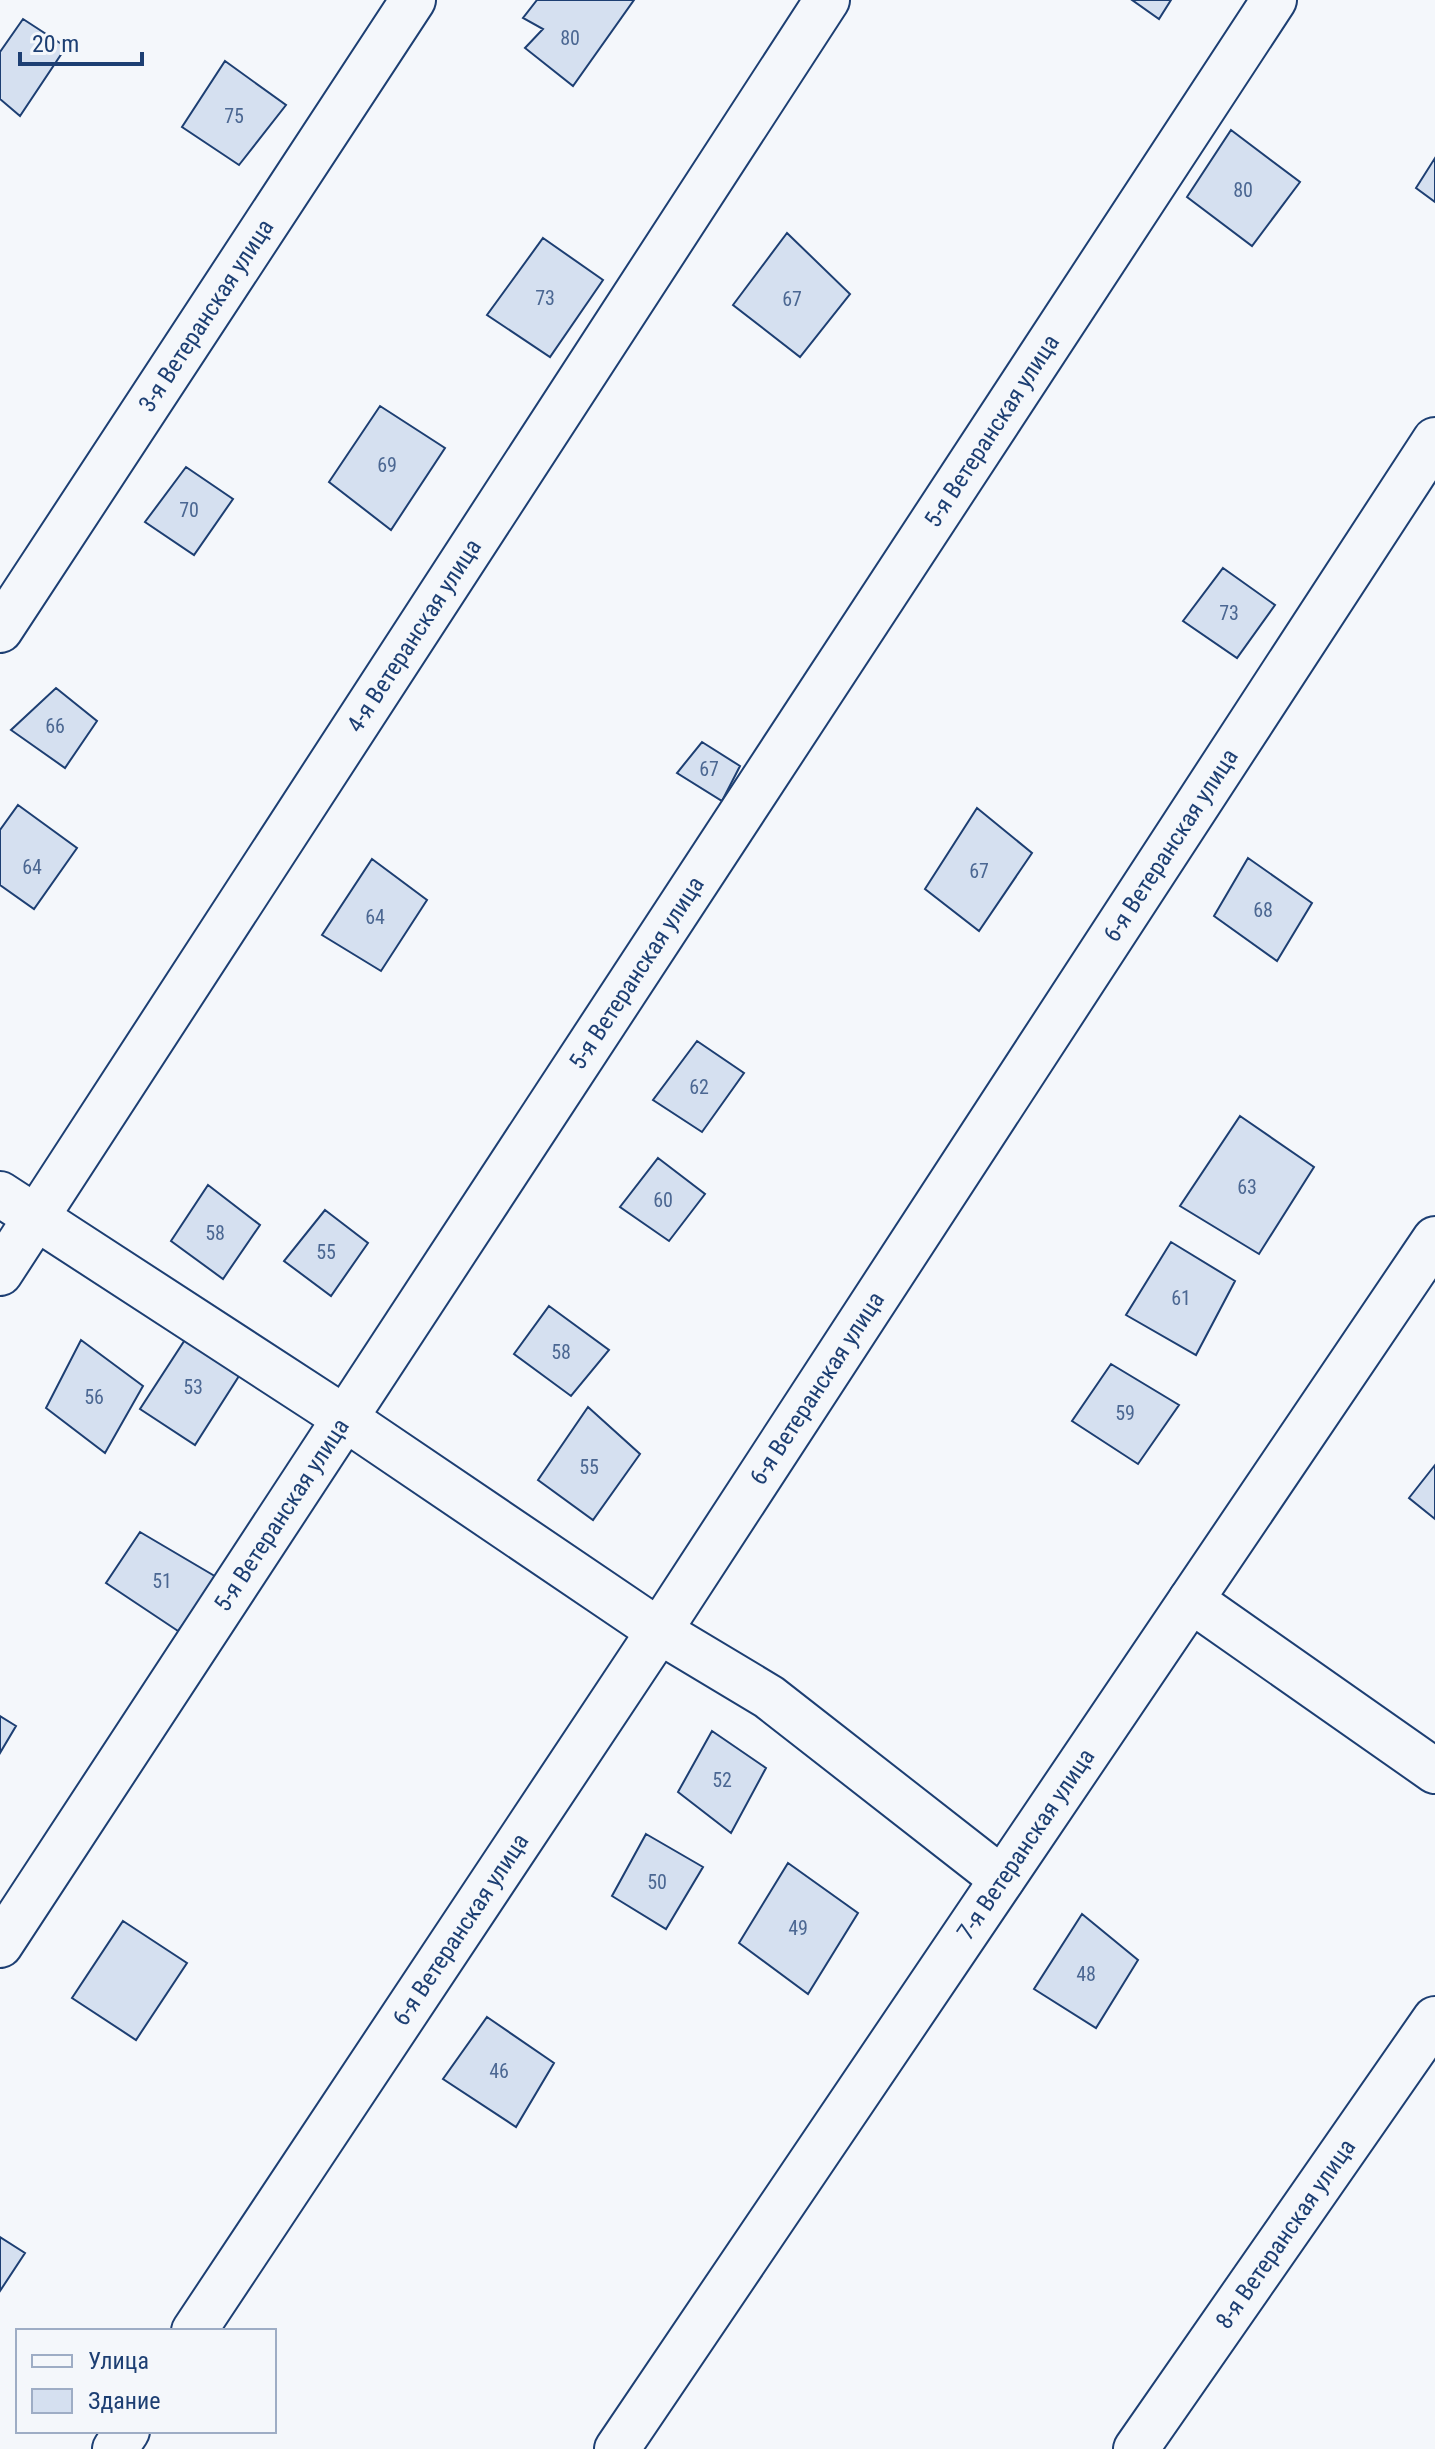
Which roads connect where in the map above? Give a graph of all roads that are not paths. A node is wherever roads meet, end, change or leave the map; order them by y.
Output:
1 (413, 0) edge
2 (827, 0) edge
3 (1274, 0) edge
4 (1435, 440) edge
5 (0, 630) edge
6 (0, 1194) edge
7 (37, 1216) junction
8 (1435, 1239) edge
9 (0, 1273) edge
10 (346, 1419) junction
11 (1191, 1600) junction
12 (659, 1631) junction
13 (1435, 1771) edge
14 (1002, 1879) junction
15 (0, 1945) edge
16 (1435, 2019) edge
17 (195, 2329) edge
18 (617, 2449) edge
19 (1136, 2449) edge

1 - 5 street, 3-я Ветеранская улица
2 - 7 street, 4-я Ветеранская улица
3 - 10 street, 5-я Ветеранская улица
4 - 12 street, 6-я Ветеранская улица
6 - 7 street
7 - 9 street, 4-я Ветеранская улица
7 - 10 street
8 - 11 street, 7-я Ветеранская улица
10 - 12 street
10 - 15 street, 5-я Ветеранская улица
11 - 13 street
11 - 14 street, 7-я Ветеранская улица
12 - 14 street
12 - 17 street, 6-я Ветеранская улица
14 - 18 street, 7-я Ветеранская улица
16 - 19 street, 8-я Ветеранская улица

